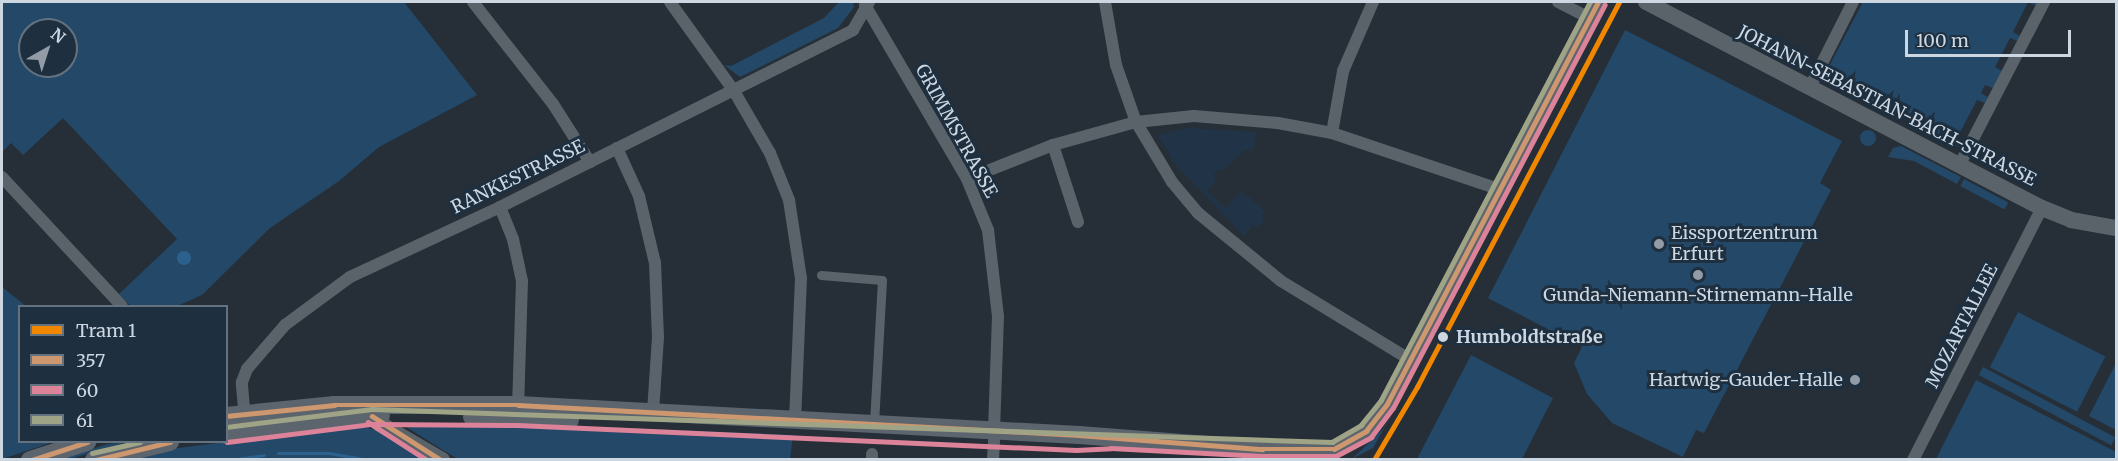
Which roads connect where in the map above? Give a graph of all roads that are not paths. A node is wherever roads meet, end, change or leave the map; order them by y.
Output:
1 (473, 2) edge
2 (670, 2) edge
3 (1105, 2) edge
4 (1373, 2) edge
5 (1558, 2) edge
6 (1598, 2) edge
7 (1646, 2) edge
8 (1853, 2) edge
9 (2044, 2) edge
10 (866, 4) edge
11 (1589, 18) junction
12 (1810, 87) junction
13 (734, 91) junction
14 (1136, 122) junction
15 (1332, 133) junction
16 (1053, 145) junction
17 (617, 148) junction
18 (590, 162) junction
19 (1959, 166) junction
20 (2, 177) edge
21 (967, 179) junction
22 (1501, 190) junction
23 (500, 207) junction
24 (2042, 208) junction
25 (1078, 222) dead end
26 (2116, 228) edge
27 (821, 276) dead end
28 (121, 305) edge
29 (1412, 361) junction
30 (518, 405) junction
31 (372, 410) junction
32 (653, 412) junction
33 (236, 415) edge
34 (795, 420) junction
35 (874, 424) junction
36 (247, 433) junction
37 (228, 435) edge
38 (994, 435) junction
39 (81, 443) edge
40 (162, 443) edge
41 (1335, 454) edge
42 (30, 459) edge
43 (94, 459) edge
44 (442, 459) edge
45 (993, 459) edge
46 (1913, 459) edge

1 - 18 street
2 - 13 street
3 - 14 street
4 - 15 street
5 - 11 street
6 - 11 main road
7 - 12 street, JOHANN-SEBASTIAN-BACH-STRASSE
8 - 12 street
9 - 19 street
10 - 13 street, RANKESTRASSE
10 - 21 street, GRIMMSTRASSE
11 - 22 main road
12 - 19 street, JOHANN-SEBASTIAN-BACH-STRASSE
13 - 17 street, RANKESTRASSE
13 - 34 street
14 - 15 street
14 - 16 street
14 - 29 street
15 - 22 street
16 - 21 street
16 - 25 street
17 - 18 street, RANKESTRASSE
17 - 32 street
18 - 23 street, RANKESTRASSE
19 - 24 street, JOHANN-SEBASTIAN-BACH-STRASSE
20 - 28 street
21 - 38 street, GRIMMSTRASSE
22 - 29 main road
23 - 30 street
23 - 33 street, RANKESTRASSE
24 - 26 street, JOHANN-SEBASTIAN-BACH-STRASSE
24 - 46 street, MOZARTALLEE
27 - 35 street
29 - 41 main road
30 - 31 main road
30 - 32 main road
31 - 33 main road
31 - 36 main road
31 - 38 main road
31 - 44 street
32 - 34 main road
33 - 36 street, RANKESTRASSE
34 - 35 main road
35 - 38 main road
36 - 37 main road
38 - 41 main road
38 - 45 street, GRIMMSTRASSE
39 - 42 main road
40 - 43 main road

